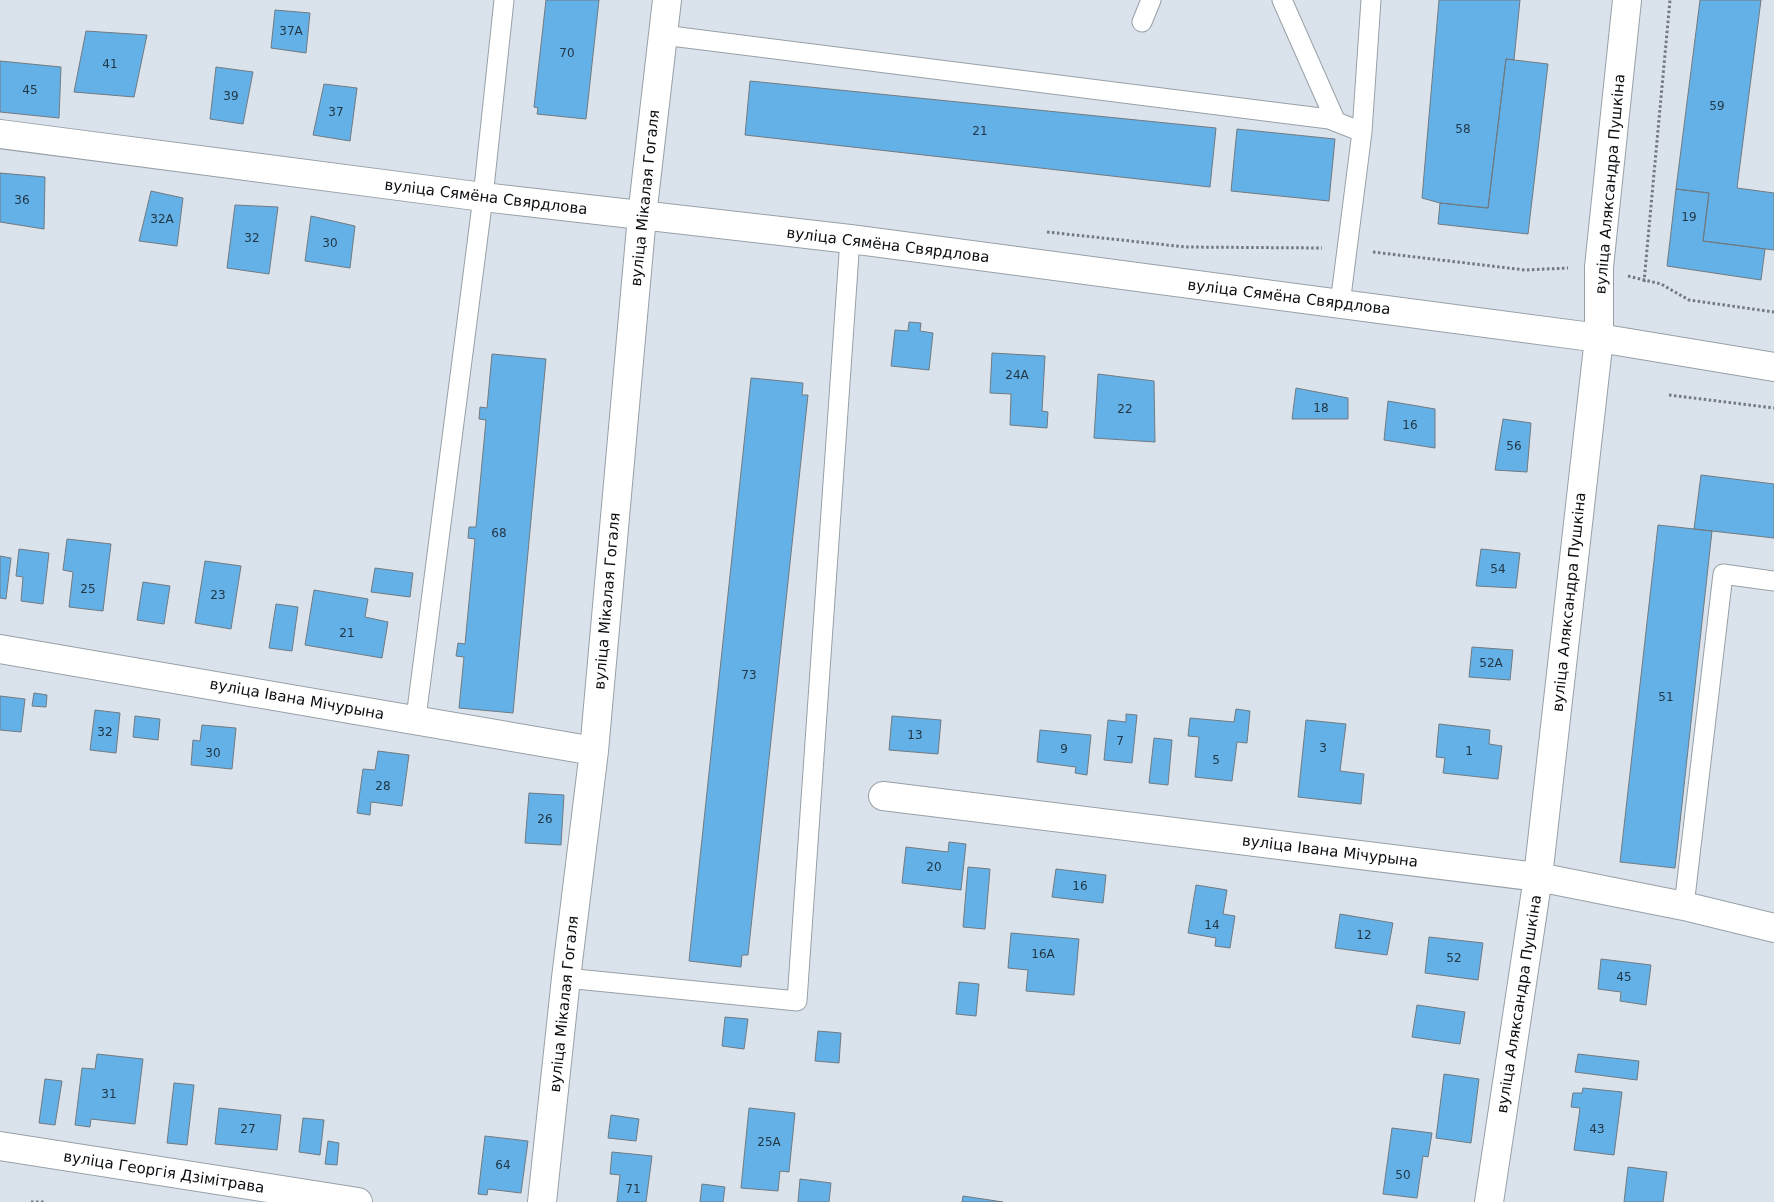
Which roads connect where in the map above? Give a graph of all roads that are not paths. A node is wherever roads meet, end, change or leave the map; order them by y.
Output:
1 (504, 0) edge
2 (667, 0) edge
3 (1151, 0) edge
4 (1282, 0) edge
5 (1371, 0) edge
6 (1627, 0) edge
7 (1142, 22) dead end
8 (663, 35) junction
9 (1336, 122) junction
10 (1362, 132) junction
11 (0, 134) edge
12 (483, 197) junction
13 (642, 216) junction
14 (850, 240) junction
15 (1340, 304) junction
16 (1599, 338) junction
17 (1774, 367) edge
18 (1774, 581) edge
19 (0, 649) edge
20 (416, 718) junction
21 (594, 751) junction
22 (883, 796) dead end
23 (1538, 877) junction
24 (1684, 906) junction
25 (1774, 928) edge
26 (566, 978) junction
27 (0, 1146) edge
28 (358, 1202) edge
29 (542, 1202) edge
30 (1489, 1202) edge

1 - 12 lane
2 - 8 street, вуліца Мікалая Гогаля
3 - 7 lane
4 - 9 lane
5 - 10 lane
6 - 16 street, вуліца Аляксандра Пушкіна
8 - 9 lane
8 - 13 street, вуліца Мікалая Гогаля
9 - 10 lane
10 - 15 lane
11 - 12 street, вуліца Сямёна Свярдлова
12 - 13 street, вуліца Сямёна Свярдлова
12 - 20 lane
13 - 14 street, вуліца Сямёна Свярдлова
13 - 21 street, вуліца Мікалая Гогаля
14 - 15 street, вуліца Сямёна Свярдлова
14 - 26 lane
15 - 16 street, вуліца Сямёна Свярдлова
16 - 17 street, вуліца Сямёна Свярдлова
16 - 23 street, вуліца Аляксандра Пушкіна
18 - 24 lane
19 - 20 street, вуліца Івана Мічурына
20 - 21 street, вуліца Івана Мічурына
21 - 26 street, вуліца Мікалая Гогаля
22 - 23 street, вуліца Івана Мічурына
23 - 24 street, вуліца Івана Мічурына
23 - 30 street, вуліца Аляксандра Пушкіна
24 - 25 street, вуліца Івана Мічурына
26 - 29 street, вуліца Мікалая Гогаля
27 - 28 street, вуліца Георгія Дзімітрава

